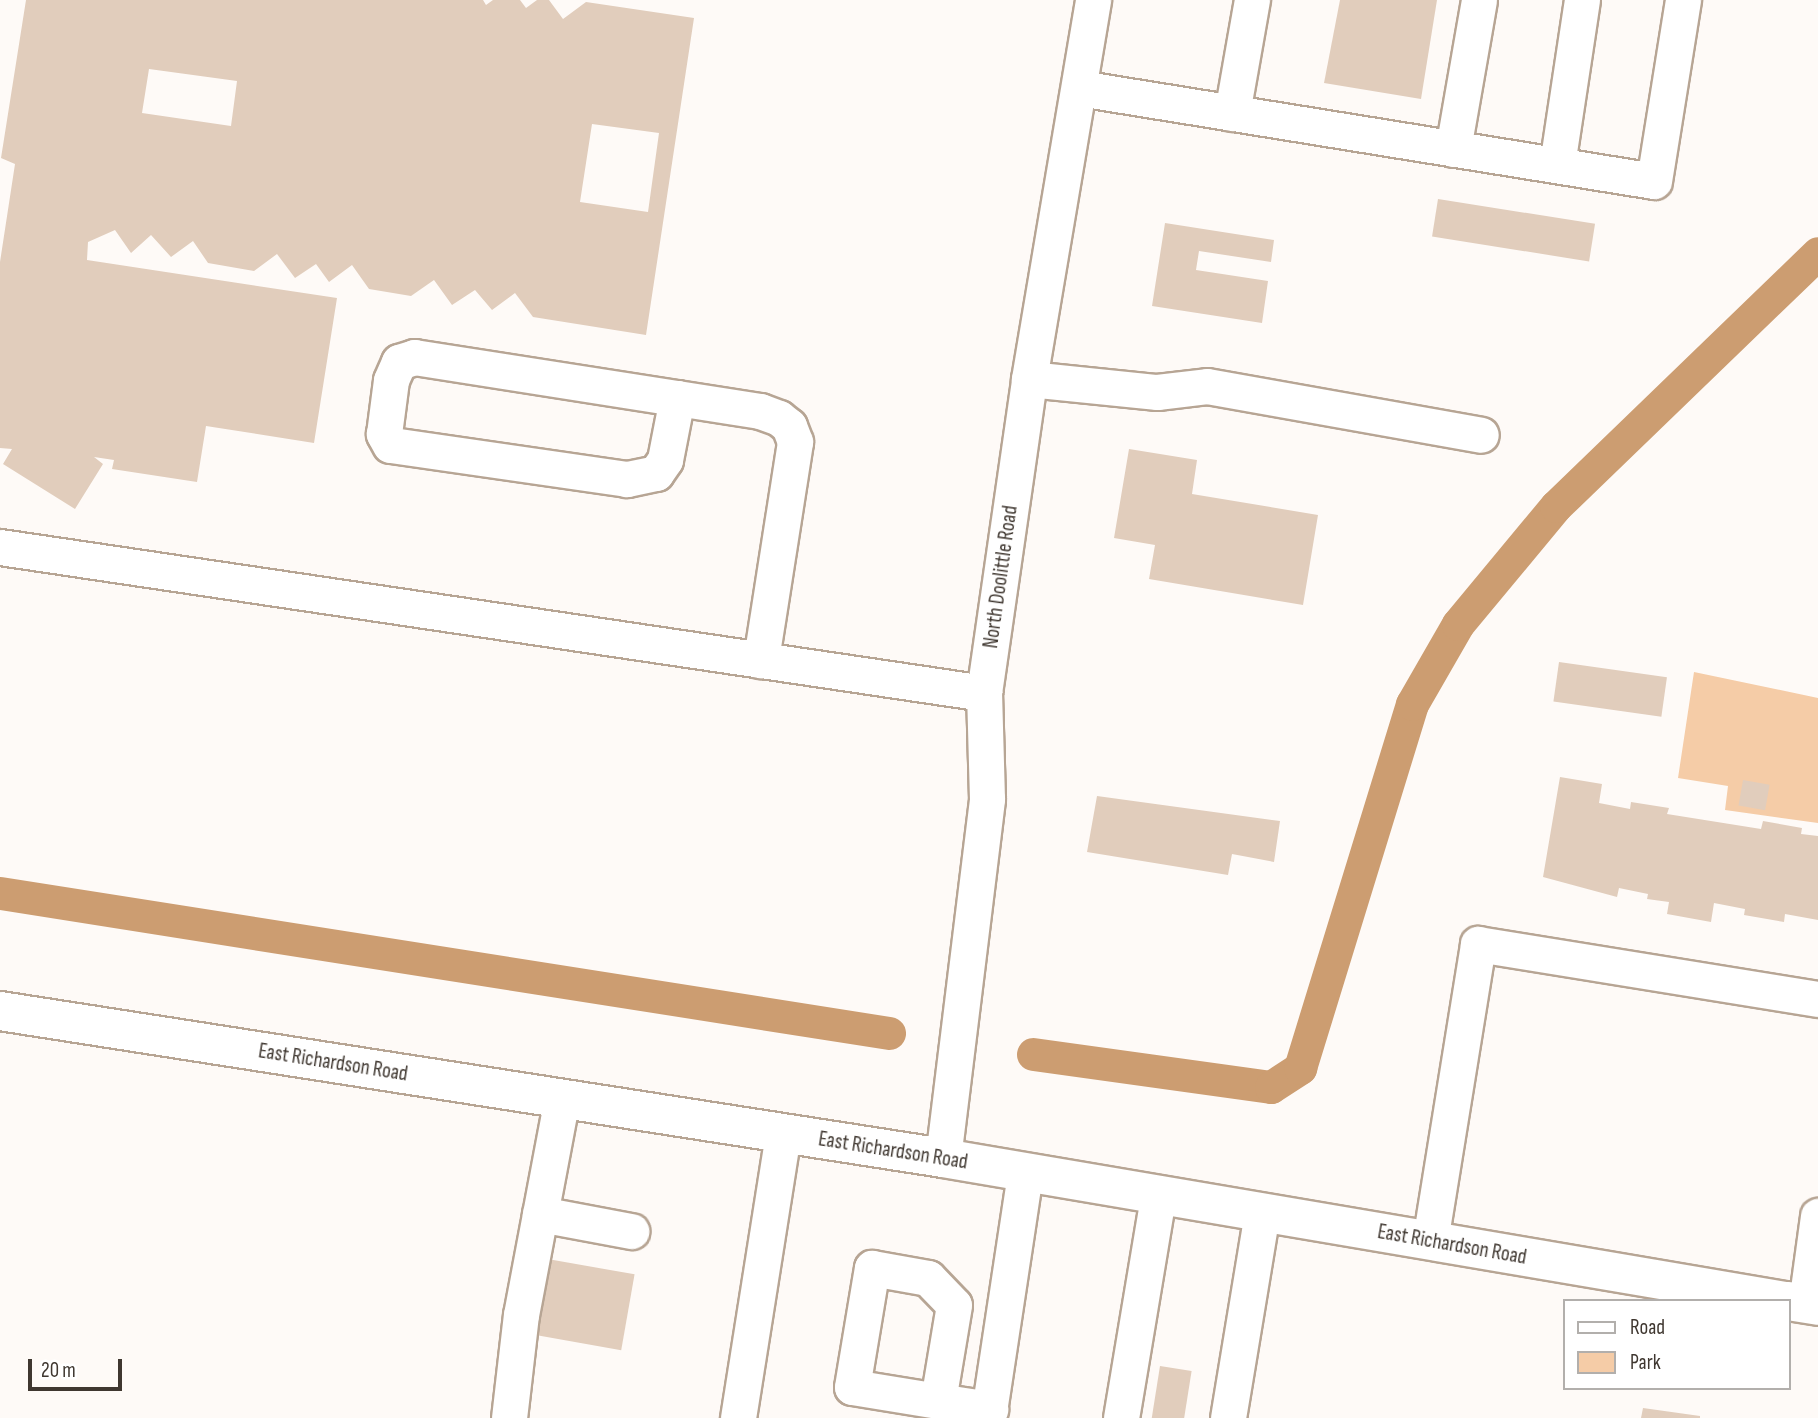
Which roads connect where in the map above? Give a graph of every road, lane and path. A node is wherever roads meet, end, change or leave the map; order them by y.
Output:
1 (1093, 0) edge
2 (1252, 0) edge
3 (1479, 0) edge
4 (1582, 0) edge
5 (1683, 0) edge
6 (1079, 88) junction
7 (1231, 113) junction
8 (1453, 149) junction
9 (1557, 165) junction
10 (1029, 379) junction
11 (677, 398) junction
12 (1481, 435) dead end
13 (0, 547) edge
14 (761, 660) junction
15 (984, 693) junction
16 (1818, 999) edge
17 (0, 1011) edge
18 (562, 1098) junction
19 (783, 1133) junction
20 (943, 1158) junction
21 (1025, 1174) junction
22 (1158, 1196) junction
23 (1262, 1213) junction
24 (540, 1214) junction
25 (1818, 1216) edge
26 (631, 1231) dead end
27 (1430, 1241) junction
28 (1775, 1299) edge
29 (1799, 1303) edge
30 (938, 1401) dead end
31 (989, 1413) edge
32 (509, 1418) edge
33 (738, 1418) edge
34 (1121, 1418) edge
35 (1228, 1418) edge

1 - 6 street, North Doolittle Road
2 - 7 street
3 - 8 street
4 - 9 street
5 - 9 street
6 - 7 street
6 - 10 street, North Doolittle Road
7 - 8 street
8 - 9 street
10 - 12 street
10 - 15 street, North Doolittle Road
11 - 11 street
11 - 14 street
13 - 14 street
14 - 15 street
15 - 20 street, North Doolittle Road
16 - 27 street
17 - 18 main road, East Richardson Road
18 - 19 main road, East Richardson Road
18 - 24 street
19 - 20 main road, East Richardson Road
19 - 33 street
20 - 21 main road, East Richardson Road
21 - 22 main road, East Richardson Road
21 - 31 street
22 - 23 main road, East Richardson Road
22 - 34 street
23 - 27 main road, East Richardson Road
23 - 35 street
24 - 26 street
24 - 32 street
25 - 29 street
27 - 28 main road, East Richardson Road
30 - 31 street

